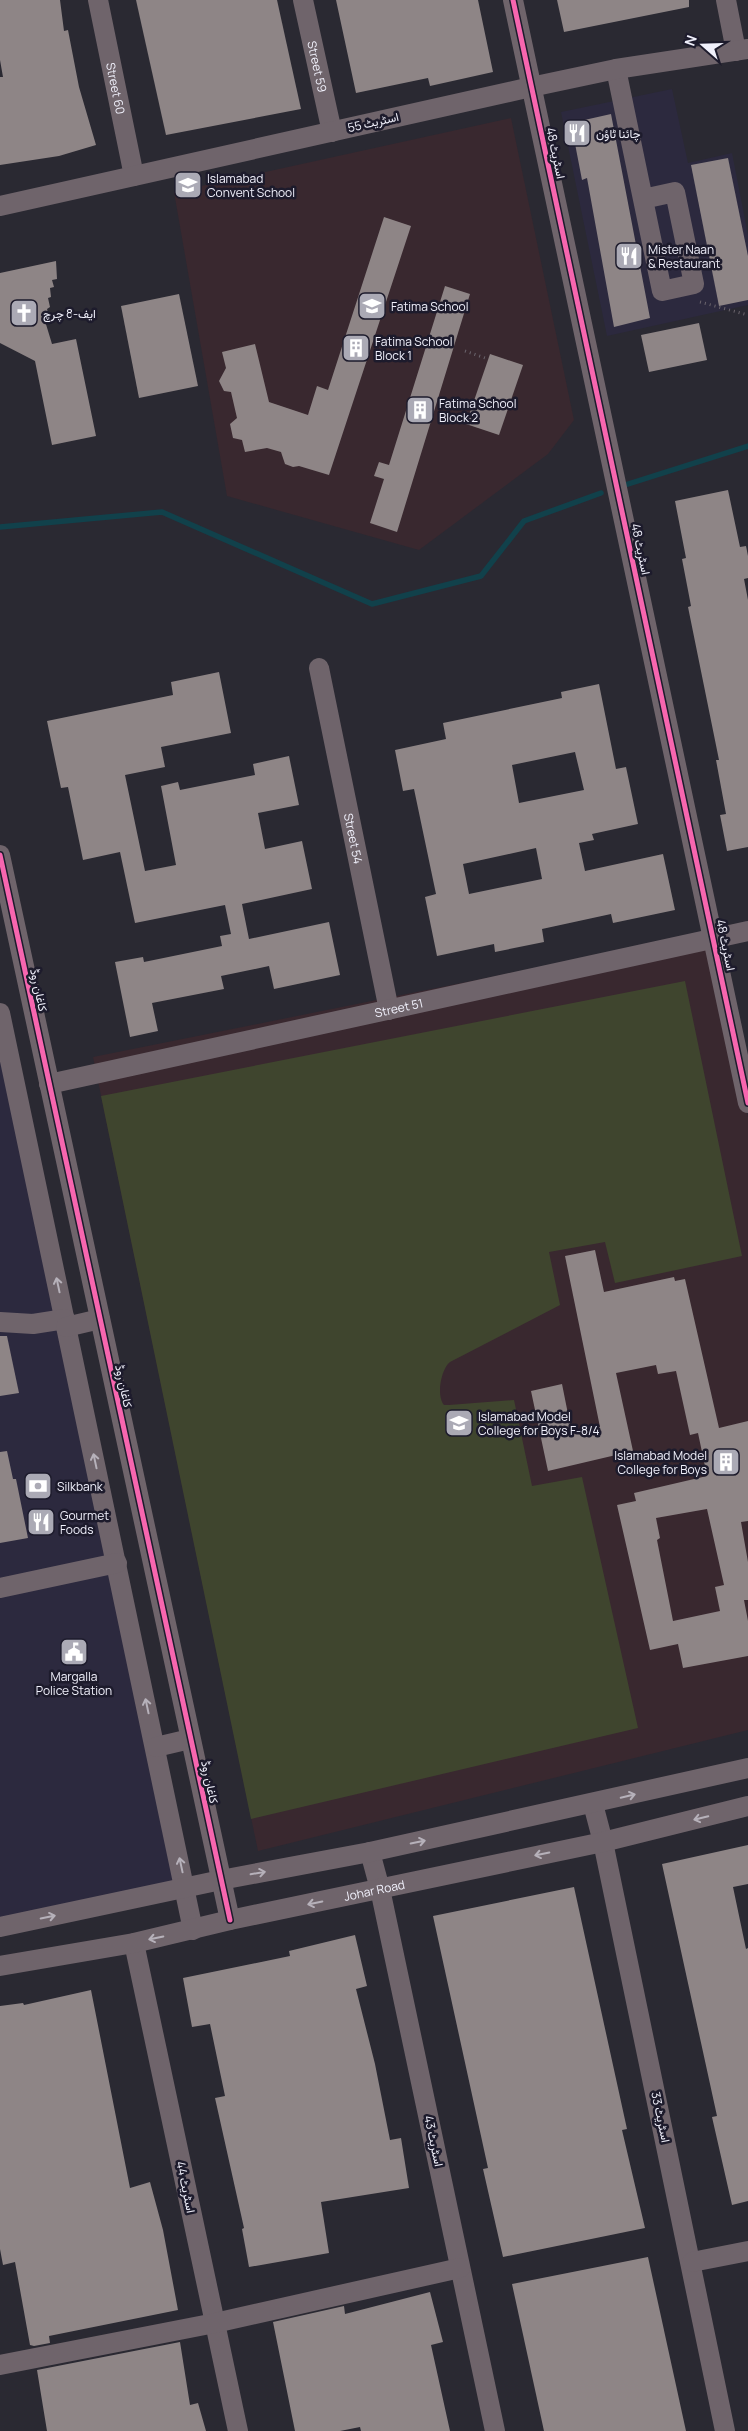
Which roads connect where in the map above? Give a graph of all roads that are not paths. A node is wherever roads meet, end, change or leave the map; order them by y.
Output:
1 (98, 0) edge
2 (303, 0) edge
3 (513, 0) edge
4 (726, 0) edge
5 (742, 50) edge
6 (616, 69) junction
7 (531, 87) junction
8 (332, 132) junction
9 (134, 176) junction
10 (643, 199) junction
11 (0, 206) edge
12 (319, 668) dead end
13 (0, 855) edge
14 (748, 931) edge
15 (715, 938) junction
16 (389, 1010) junction
17 (0, 1013) edge
18 (49, 1084) junction
19 (748, 1102) edge
20 (100, 1319) junction
21 (0, 1322) edge
22 (66, 1323) junction
23 (116, 1563) junction
24 (0, 1588) edge
25 (190, 1739) junction
26 (156, 1747) junction
27 (748, 1768) edge
28 (593, 1804) junction
29 (748, 1806) edge
30 (603, 1842) junction
31 (370, 1852) junction
32 (221, 1880) junction
33 (185, 1887) junction
34 (380, 1889) junction
35 (230, 1920) junction
36 (0, 1927) edge
37 (193, 1930) junction
38 (134, 1943) junction
39 (0, 1966) edge
40 (748, 2251) edge
41 (692, 2262) junction
42 (460, 2268) junction
43 (215, 2323) junction
44 (0, 2365) edge
45 (238, 2431) edge
46 (495, 2431) edge
47 (725, 2431) edge

1 - 9 street, Street 60
2 - 8 street, Street 59
3 - 7 street, اسٹریٹ 48
4 - 5 street
5 - 6 street, اسٹریٹ 55
6 - 7 street, اسٹریٹ 55
6 - 10 street
7 - 8 street, اسٹریٹ 55
7 - 15 street, اسٹریٹ 48
8 - 9 street, اسٹریٹ 55
9 - 11 street, اسٹریٹ 55
10 - 10 street
12 - 16 street, Street 54
13 - 18 street, کاغان روڈ
14 - 15 street, Street 51
15 - 16 street, Street 51
15 - 19 street, اسٹریٹ 48
16 - 18 street, Street 51
22 -> 17 street
18 - 20 street, کاغان روڈ
20 - 22 street
20 - 25 street, کاغان روڈ
21 - 22 street
23 -> 22 street
23 - 24 street
26 -> 23 street
25 - 26 street
25 - 32 street, کاغان روڈ
33 -> 26 street
28 -> 27 street
28 - 30 street, اسٹریٹ 33
31 -> 28 street
29 -> 30 street, Johar Road
30 -> 34 street, Johar Road
30 - 41 street, اسٹریٹ 33
32 -> 31 street
31 - 34 street, اسٹریٹ 43
32 - 33 street
32 - 35 street, کاغان روڈ
36 -> 33 street
33 - 37 street
34 -> 35 street, Johar Road
34 - 42 street, اسٹریٹ 43
35 - 37 street, Johar Road
37 -> 38 street, Johar Road
38 - 39 street, Johar Road
38 - 43 street, اسٹریٹ 44
40 - 41 street
41 - 47 street, اسٹریٹ 33
42 - 43 street
42 - 46 street, اسٹریٹ 43
43 - 44 street
43 - 45 street, اسٹریٹ 44

